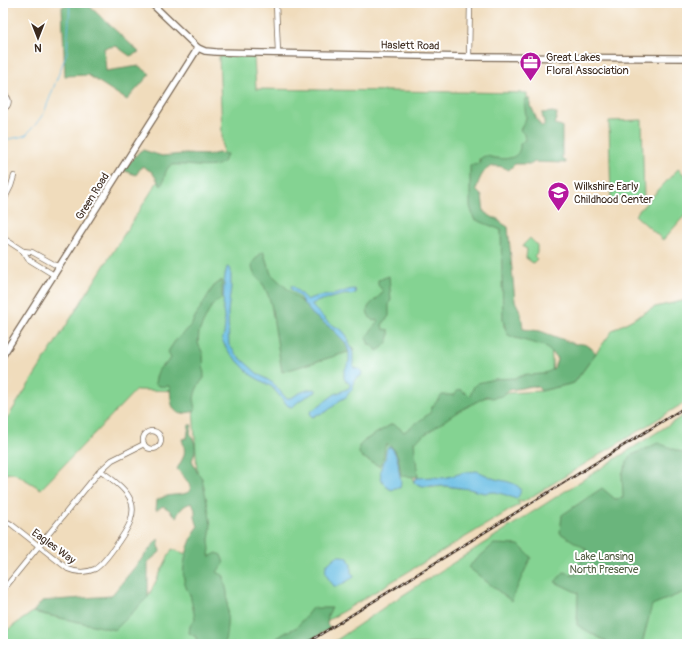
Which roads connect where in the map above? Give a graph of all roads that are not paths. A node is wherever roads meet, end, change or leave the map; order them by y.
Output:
1 (150, 3) edge
2 (276, 3) edge
3 (470, 3) edge
4 (198, 48) junction
5 (278, 53) junction
6 (469, 56) junction
7 (687, 58) edge
8 (3, 94) edge
9 (3, 109) edge
10 (14, 176) dead end
11 (3, 202) edge
12 (3, 238) edge
13 (23, 251) junction
14 (59, 267) junction
15 (54, 275) junction
16 (3, 355) edge
17 (144, 444) dead end
18 (100, 470) junction
19 (3, 520) edge
20 (38, 546) junction
21 (3, 590) edge

1 - 4 street
2 - 5 street
3 - 6 street
4 - 5 street, Haslett Road
4 - 14 street, Green Road
5 - 6 street, Haslett Road
6 - 7 street, Haslett Road
8 - 9 street
10 - 11 street
12 - 13 street
13 - 14 street
13 - 15 street
14 - 15 street, Green Road
15 - 16 street, Green Road
17 - 18 street
18 - 20 street
18 - 20 street, Eagles Way
19 - 20 street, Eagles Way
20 - 21 street

